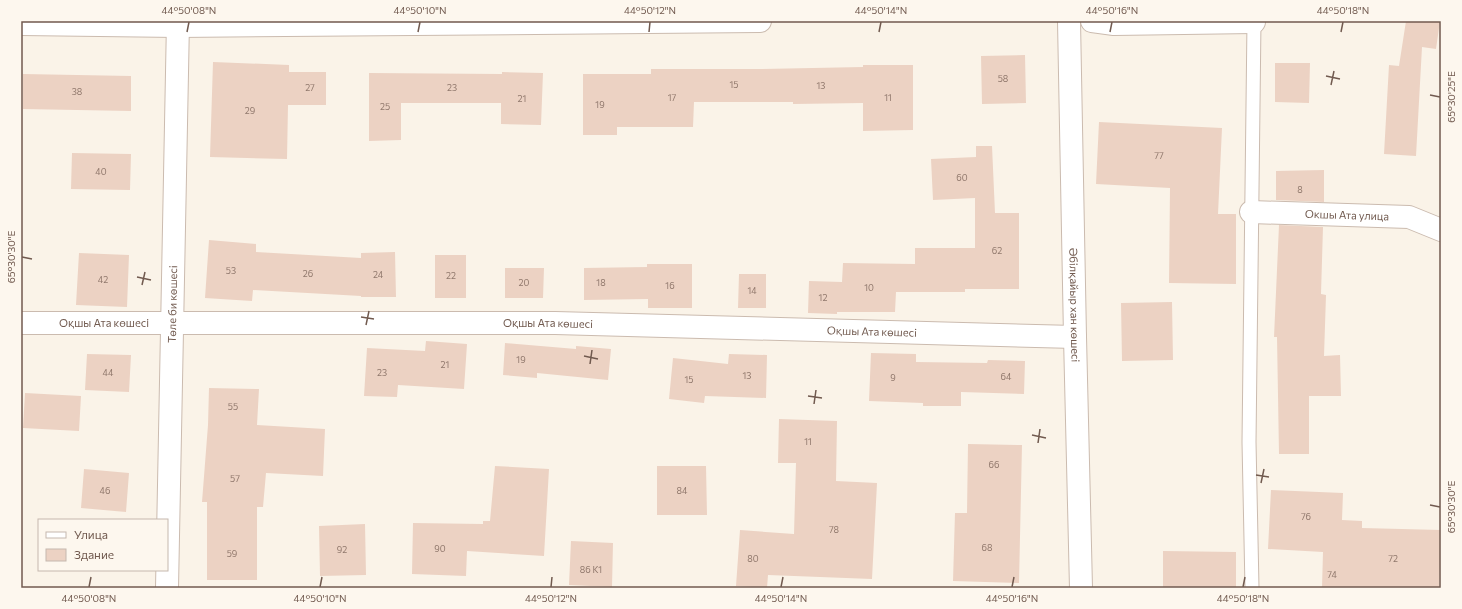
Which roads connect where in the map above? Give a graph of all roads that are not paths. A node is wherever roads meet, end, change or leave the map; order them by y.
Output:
1 (760, 21) edge
2 (1069, 21) edge
3 (1092, 21) edge
4 (1254, 22) edge
5 (21, 24) edge
6 (178, 24) edge
7 (1251, 212) junction
8 (1441, 230) edge
9 (21, 323) edge
10 (172, 324) junction
11 (1075, 337) junction
12 (168, 588) edge
13 (1081, 588) edge
14 (1252, 588) edge

1 - 6 street
2 - 11 street, Әбілқайыр хан көшесі
3 - 4 street
4 - 7 lane
5 - 6 street
6 - 10 street, Төле би көшесі
7 - 8 street, Окшы Ата улица
7 - 14 lane
9 - 10 street, Оқшы Ата көшесі
10 - 11 street, Оқшы Ата көшесі
10 - 12 street, Төле би көшесі
11 - 13 street, Әбілқайыр хан көшесі

